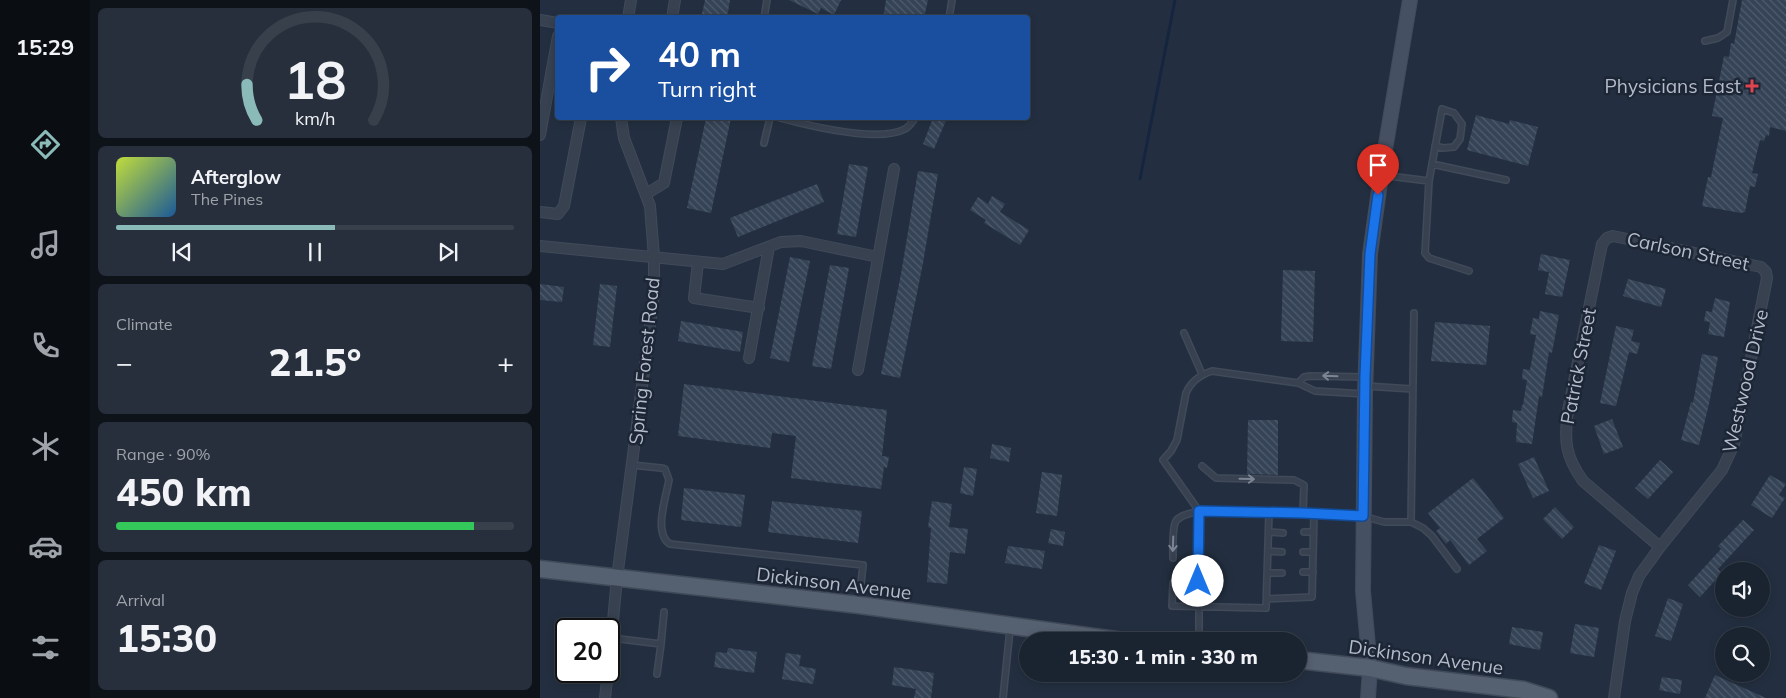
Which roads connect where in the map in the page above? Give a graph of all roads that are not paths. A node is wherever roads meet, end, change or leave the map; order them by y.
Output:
1 (631, 0) edge
2 (675, 0) edge
3 (768, 0) edge
4 (952, 0) edge
5 (1410, 0) edge
6 (1733, 0) edge
7 (628, 15) edge
8 (672, 15) edge
9 (765, 15) edge
10 (949, 15) edge
11 (540, 20) edge
12 (555, 22) edge
13 (1705, 41) dead end
14 (555, 52) edge
15 (581, 120) edge
16 (621, 120) edge
17 (677, 120) edge
18 (770, 120) edge
19 (789, 120) edge
20 (914, 120) edge
21 (540, 135) edge
22 (764, 142) dead end
23 (1435, 146) junction
24 (1432, 164) junction
25 (894, 169) dead end
26 (1381, 175) junction
27 (1428, 180) junction
28 (1506, 180) dead end
29 (646, 194) junction
30 (540, 212) edge
31 (1607, 238) joint
32 (540, 246) edge
33 (769, 247) junction
34 (654, 257) junction
35 (878, 257) junction
36 (698, 262) junction
37 (1469, 271) dead end
38 (1766, 272) joint
39 (759, 308) junction
40 (1414, 312) dead end
41 (1184, 333) dead end
42 (749, 358) dead end
43 (858, 370) dead end
44 (1202, 374) junction
45 (1298, 382) junction
46 (1365, 386) junction
47 (1412, 390) junction
48 (632, 465) junction
49 (1202, 466) dead end
50 (1199, 511) junction
51 (1269, 513) junction
52 (1303, 513) junction
53 (1314, 514) junction
54 (1363, 516) junction
55 (1412, 522) junction
56 (1269, 532) junction
57 (1304, 532) dead end
58 (1313, 532) junction
59 (1283, 533) dead end
60 (1660, 547) junction
61 (1268, 551) junction
62 (1282, 552) dead end
63 (1303, 552) dead end
64 (1313, 552) junction
65 (1173, 558) dead end
66 (540, 569) edge
67 (1457, 569) dead end
68 (1302, 572) dead end
69 (1312, 572) junction
70 (1267, 573) junction
71 (1282, 573) dead end
72 (617, 578) junction
73 (1172, 583) dead end
74 (1267, 599) junction
75 (859, 605) junction
76 (1198, 606) junction
77 (664, 612) dead end
78 (613, 618) edge
79 (1011, 626) junction
80 (1056, 632) edge
81 (1198, 632) edge
82 (620, 639) edge
83 (661, 644) junction
84 (1307, 661) edge
85 (1370, 668) junction
86 (657, 674) dead end
87 (607, 683) edge
88 (605, 698) edge
89 (1002, 698) edge
90 (1368, 698) edge
91 (1549, 698) edge
92 (1614, 698) edge

1 - 7 street
2 - 8 street
3 - 9 lane
4 - 10 lane
5 - 26 main road
6 - 13 lane
11 - 12 street
14 - 21 street
15 - 30 street
16 - 29 street, Spring Forest Road
17 - 29 street
18 - 22 lane
19 - 20 lane
23 - 23 lane
23 - 24 lane
24 - 27 lane
24 - 28 lane
25 - 35 street
26 - 27 lane
26 - 46 main road
27 - 37 lane
29 - 34 street, Spring Forest Road
31 - 38 street, Carlson Street
31 - 60 street, Patrick Street
32 - 34 street
33 - 35 street
33 - 36 street
33 - 39 street
34 - 36 street
34 - 48 street, Spring Forest Road
35 - 43 street
36 - 39 street
38 - 60 street, Westwood Drive
39 - 42 street
40 - 47 lane
41 - 44 lane
44 - 45 lane
44 - 50 lane
45 - 46 lane
46 -> 45 lane
46 - 47 lane
46 - 54 main road
47 - 55 lane
48 - 72 street, Spring Forest Road
48 - 75 lane
49 -> 52 lane
50 - 51 lane
50 -> 65 lane
50 - 76 lane
51 - 52 lane
51 - 56 lane
52 - 53 lane
53 - 54 lane
53 - 58 lane
54 - 55 lane
54 - 85 main road
55 - 67 lane
56 - 59 lane
56 - 61 lane
57 - 58 lane
58 - 64 lane
60 - 92 street, Westwood Drive
61 - 62 lane
61 - 70 lane
63 - 64 lane
64 - 69 lane
66 - 72 main road, Dickinson Avenue
68 - 69 lane
69 - 74 lane
70 - 71 lane
70 - 74 lane
72 - 75 main road, Dickinson Avenue
72 - 78 street, Spring Forest Road
73 - 76 lane
74 - 76 lane
75 - 79 main road, Dickinson Avenue
76 - 81 lane
77 - 83 lane
79 - 80 main road, Dickinson Avenue
79 - 89 lane
82 - 83 lane
83 - 86 lane
84 - 85 main road, Dickinson Avenue
85 - 90 main road
85 - 91 main road, Dickinson Avenue
87 - 88 street

